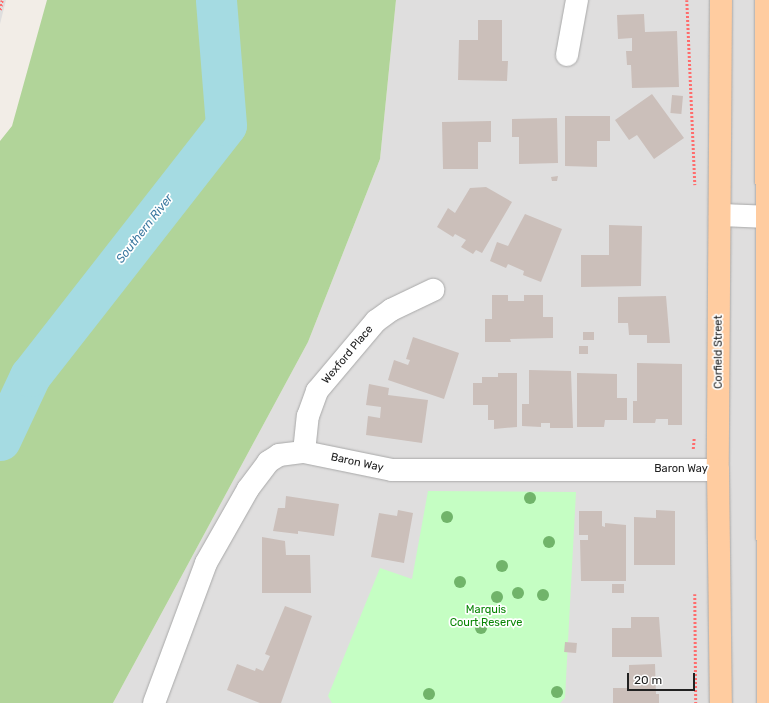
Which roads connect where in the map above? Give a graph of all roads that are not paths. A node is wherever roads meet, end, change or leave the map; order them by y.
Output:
1 (577, 0) edge
2 (721, 0) edge
3 (766, 0) edge
4 (567, 55) dead end
5 (720, 216) junction
6 (767, 217) edge
7 (433, 290) dead end
8 (304, 452) junction
9 (718, 470) junction
10 (154, 703) edge
11 (721, 703) edge
12 (768, 703) edge

1 - 4 street
2 - 5 main road, Corfield Street
3 - 6 main road
5 - 6 street
5 - 9 main road, Corfield Street
6 - 12 main road
7 - 8 street, Wexford Place
8 - 9 street, Baron Way
8 - 10 street, Baron Way
9 - 11 main road, Corfield Street

